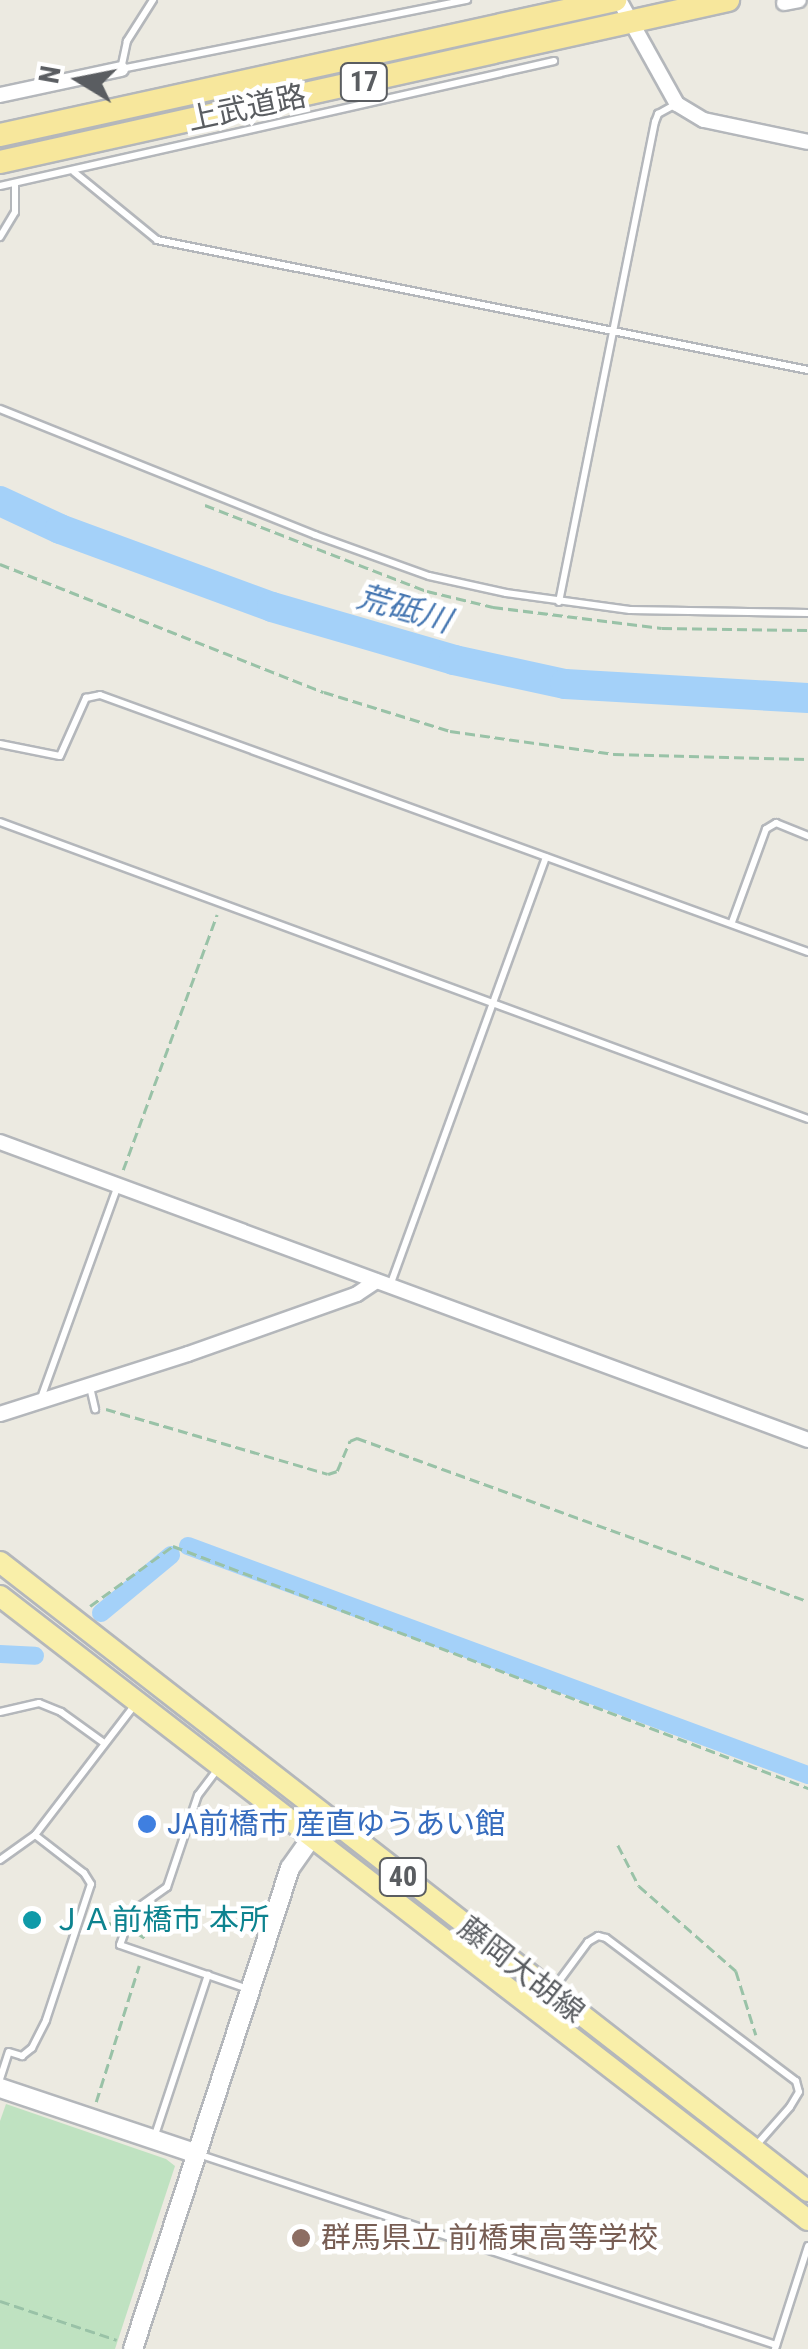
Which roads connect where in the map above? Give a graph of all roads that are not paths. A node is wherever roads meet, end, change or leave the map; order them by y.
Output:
1 (152, 0) edge
2 (467, 0) edge
3 (617, 0) edge
4 (728, 0) edge
5 (634, 22) junction
6 (554, 62) dead end
7 (122, 70) junction
8 (0, 95) edge
9 (677, 104) junction
10 (0, 136) edge
11 (808, 142) edge
12 (0, 162) edge
13 (74, 172) junction
14 (15, 184) junction
15 (0, 186) edge
16 (0, 238) edge
17 (616, 332) junction
18 (808, 370) edge
19 (0, 409) edge
20 (560, 602) junction
21 (808, 613) edge
22 (0, 744) edge
23 (0, 822) edge
24 (808, 836) edge
25 (546, 856) junction
26 (732, 922) junction
27 (808, 952) edge
28 (494, 1004) junction
29 (808, 1119) edge
30 (0, 1142) edge
31 (118, 1185) junction
32 (383, 1283) junction
33 (90, 1387) junction
34 (40, 1404) junction
35 (96, 1408) road end
36 (0, 1414) edge
37 (808, 1440) edge
38 (0, 1562) edge
39 (0, 1596) edge
40 (138, 1702) junction
41 (0, 1712) edge
42 (104, 1743) junction
43 (220, 1765) junction
44 (326, 1816) junction
45 (35, 1835) junction
46 (310, 1835) junction
47 (0, 1857) edge
48 (208, 1976) junction
49 (248, 1990) junction
50 (550, 1993) junction
51 (0, 2080) edge
52 (0, 2088) edge
53 (153, 2140) junction
54 (754, 2149) junction
55 (194, 2153) junction
56 (808, 2191) edge
57 (808, 2220) edge
58 (808, 2246) edge
59 (133, 2347) edge
60 (776, 2347) edge

1 - 7 lane
2 - 7 lane
3 - 5 street
3 - 10 highway, 上武道路 / 17
4 - 5 highway, 上武道路 / 17
5 - 9 street
5 - 12 highway, 上武道路 / 17
6 - 13 lane
7 - 8 street
9 - 11 street
9 - 17 lane
13 - 14 lane
13 - 17 lane
14 - 15 lane
14 - 16 lane
17 - 18 lane
17 - 20 lane
19 - 20 lane
20 - 21 lane
22 - 25 lane
23 - 28 lane
24 - 26 lane
25 - 26 lane
25 - 28 lane
26 - 27 lane
28 - 29 lane
28 - 32 lane
30 - 31 street
31 - 32 street
31 - 34 lane
32 - 33 street
32 - 37 street
33 - 34 street
33 - 35 lane
34 - 36 street
38 - 44 main road, 藤岡大胡線 / 40
39 - 40 main road, 藤岡大胡線 / 40
40 - 42 lane
40 - 43 main road, 藤岡大胡線 / 40
41 - 42 lane
42 - 45 lane
43 - 46 main road, 藤岡大胡線 / 40
43 - 48 lane
44 - 46 street
44 - 50 main road, 藤岡大胡線 / 40
45 - 47 lane
45 - 51 lane
46 - 49 street
46 - 57 main road, 藤岡大胡線 / 40
48 - 49 lane
48 - 53 lane
49 - 55 street
50 - 54 main road, 藤岡大胡線 / 40
50 - 54 lane
52 - 53 street
53 - 55 street
54 - 56 main road, 藤岡大胡線 / 40
55 - 59 street
55 - 60 lane
58 - 60 lane

